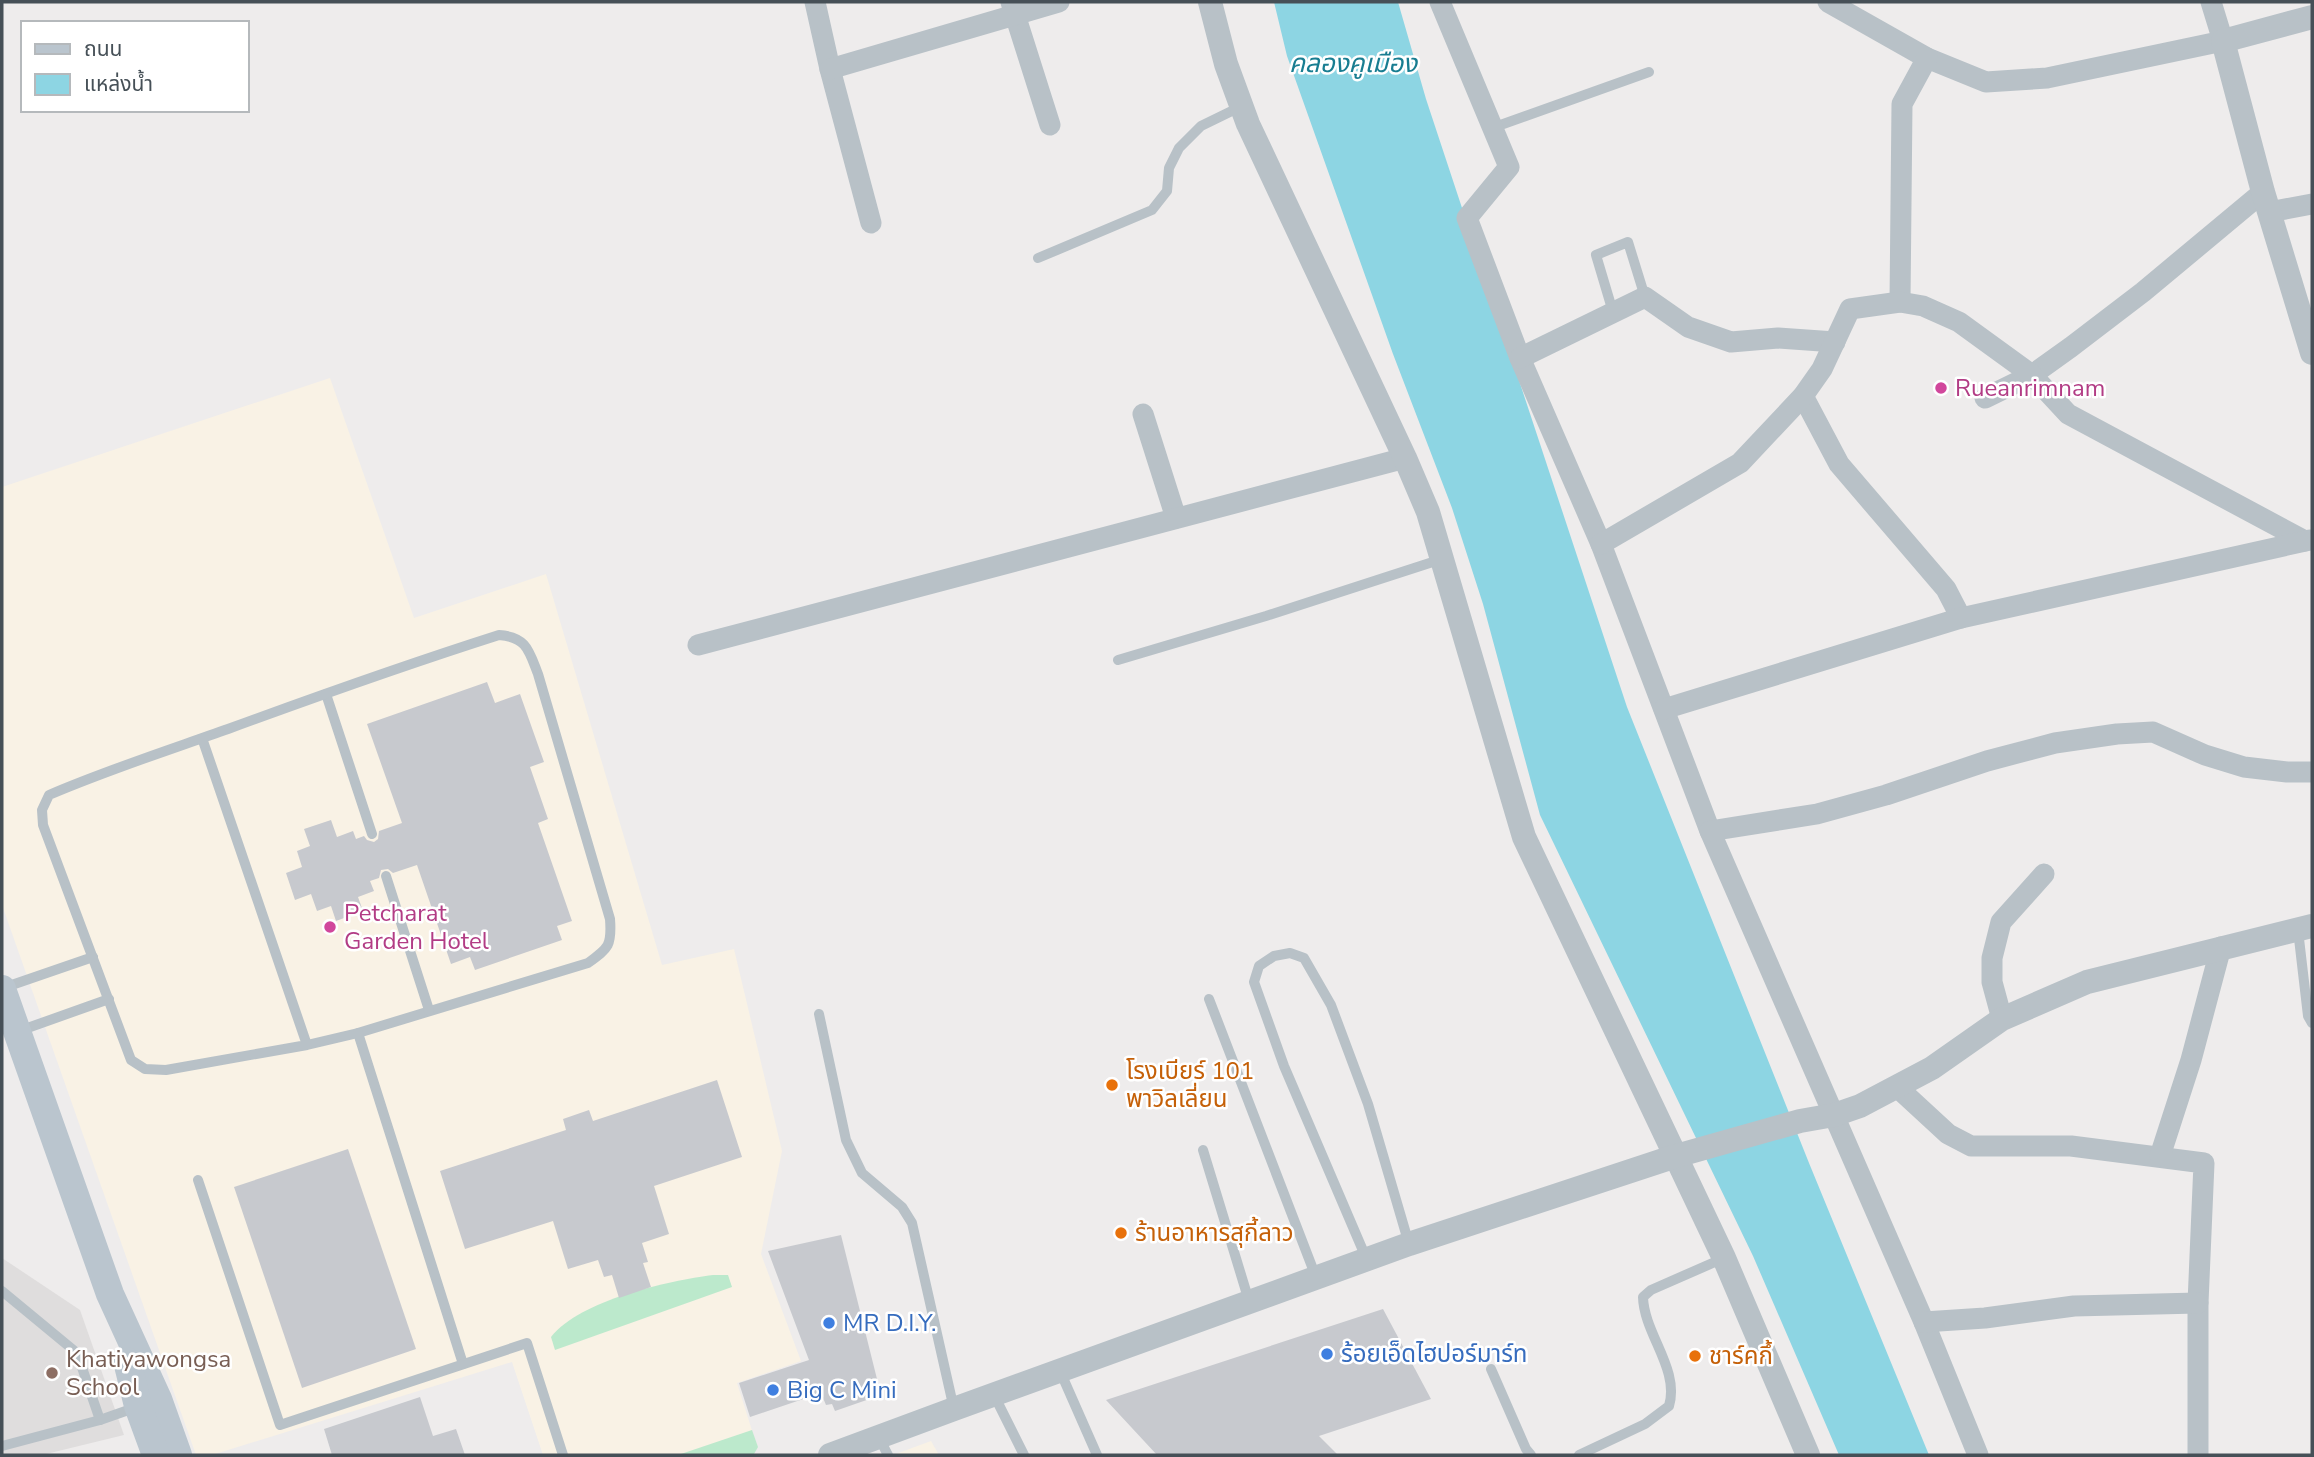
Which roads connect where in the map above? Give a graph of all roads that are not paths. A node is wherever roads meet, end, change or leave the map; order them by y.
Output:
1 (815, 2) edge
2 (1059, 2) edge
3 (1210, 2) edge
4 (1440, 2) edge
5 (1828, 2) edge
6 (2211, 2) edge
7 (1013, 8) edge
8 (2312, 17) edge
9 (2223, 41) junction
10 (1927, 58) junction
11 (830, 69) junction
12 (1648, 72) dead end
13 (1242, 106) junction
14 (1050, 125) dead end
15 (1492, 128) junction
16 (2266, 202) junction
17 (2312, 204) edge
18 (871, 223) dead end
19 (1038, 258) dead end
20 (1645, 297) junction
21 (1900, 302) junction
22 (1613, 312) junction
23 (1835, 342) junction
24 (2312, 353) edge
25 (1520, 358) junction
26 (2032, 375) junction
27 (1803, 396) junction
28 (1985, 398) dead end
29 (1143, 414) dead end
30 (1405, 458) junction
31 (1176, 518) junction
32 (2308, 541) edge
33 (1601, 544) junction
34 (1442, 559) junction
35 (1961, 618) junction
36 (698, 645) dead end
37 (1118, 660) dead end
38 (326, 694) junction
39 (1664, 709) junction
40 (202, 738) junction
41 (2312, 772) edge
42 (1710, 831) junction
43 (372, 834) dead end
44 (2044, 874) dead end
45 (386, 876) dead end
46 (2305, 927) edge
47 (2221, 947) junction
48 (93, 957) junction
49 (2, 988) edge
50 (109, 999) junction
51 (1209, 999) dead end
52 (429, 1010) junction
53 (819, 1014) dead end
54 (2002, 1019) junction
55 (2312, 1023) edge
56 (17, 1031) junction
57 (358, 1033) junction
58 (307, 1045) junction
59 (1897, 1087) junction
60 (1833, 1115) junction
61 (1203, 1150) dead end
62 (1683, 1154) junction
63 (2160, 1156) junction
64 (198, 1180) dead end
65 (1409, 1244) junction
66 (1724, 1258) junction
67 (1367, 1260) junction
68 (1316, 1277) junction
69 (2, 1291) edge
70 (1249, 1301) junction
71 (2198, 1303) junction
72 (1924, 1322) junction
73 (463, 1364) junction
74 (1491, 1369) dead end
75 (1060, 1371) junction
76 (993, 1395) junction
77 (148, 1403) junction
78 (954, 1409) junction
79 (100, 1420) junction
80 (2, 1446) edge
81 (884, 1447) edge
82 (156, 1455) edge
83 (178, 1455) edge
84 (563, 1455) edge
85 (830, 1455) edge
86 (1024, 1455) edge
87 (1097, 1455) edge
88 (1531, 1455) edge
89 (1580, 1455) edge
90 (1808, 1455) edge
91 (1978, 1455) edge
92 (2198, 1455) edge

1 - 11 street
2 - 7 street
3 - 13 street
4 - 15 street
5 - 10 street
6 - 9 street
7 - 11 street
7 - 14 street
8 - 9 street
9 - 10 street
9 - 16 street
10 - 21 street
11 - 18 street
12 - 15 lane
13 - 19 lane
13 - 30 street
15 - 25 street
16 - 17 street
16 - 24 street
16 - 26 street
20 - 22 street
20 - 22 lane
20 - 23 street
21 - 23 street
21 - 26 street
22 - 25 street
23 - 27 street
25 - 33 street
26 - 28 street
26 - 32 street
27 - 33 street
27 - 35 street
29 - 31 street
30 - 31 street
30 - 34 street
31 - 36 street
32 - 35 street
33 - 39 street
34 - 37 lane
34 - 62 street
35 - 39 street
38 - 40 lane
38 - 43 lane
38 - 52 lane
39 - 42 street
40 - 48 lane
40 - 58 lane
41 - 42 street
42 - 60 street
44 - 54 street
45 - 52 lane
46 - 47 street
46 - 55 lane
47 - 54 street
47 - 63 street
48 - 49 lane
48 - 50 lane
49 - 56 main road
50 - 56 lane
50 - 58 lane
51 - 68 lane
52 - 57 lane
53 - 78 lane
54 - 59 street
56 - 77 main road
57 - 58 lane
57 - 73 lane
59 - 60 street
59 - 63 street
60 - 62 street
60 - 72 street
61 - 70 lane
62 - 65 street
62 - 66 street
63 - 71 street
64 - 73 lane
65 - 67 street
65 - 67 lane
66 - 89 lane
66 - 90 street
67 - 68 street
68 - 70 street
69 - 79 lane
70 - 75 street
71 - 72 street
71 - 92 street
72 - 91 street
73 - 84 lane
74 - 88 lane
75 - 76 street
75 - 87 lane
76 - 78 street
76 - 86 lane
77 - 79 lane
77 - 82 main road
77 - 83 main road
78 - 81 street
79 - 80 lane
81 - 85 street

